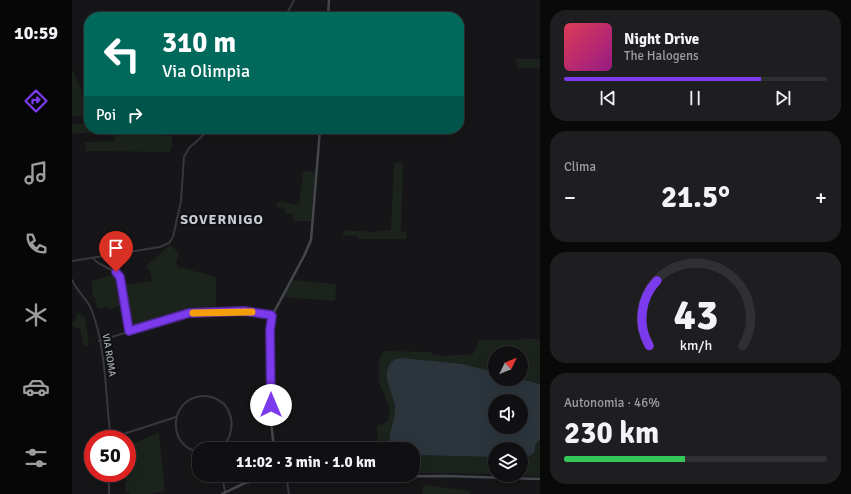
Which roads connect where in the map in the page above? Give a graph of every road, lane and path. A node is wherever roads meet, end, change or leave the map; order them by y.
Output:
1 (294, 0) edge
2 (329, 0) edge
3 (288, 12) edge
4 (328, 12) edge
5 (204, 134) edge
6 (320, 134) edge
7 (93, 258) junction
8 (72, 261) edge
9 (72, 280) edge
10 (272, 315) junction
11 (129, 331) junction
12 (99, 341) junction
13 (176, 418) junction
14 (110, 430) edge
15 (136, 431) edge
16 (225, 442) edge
17 (273, 442) edge
18 (192, 450) edge
19 (420, 476) edge
20 (540, 479) edge
21 (109, 482) edge
22 (223, 482) edge
23 (249, 482) edge
24 (287, 482) edge
25 (224, 493) edge
26 (109, 494) edge
27 (289, 494) edge

1 - 3 street
2 - 4 main road
5 - 7 street
6 - 10 main road
7 - 8 street
7 - 11 street
9 - 12 street, VIA ROMA
10 - 11 street
10 - 17 main road
11 - 12 street
12 - 14 street, VIA ROMA
13 - 15 street
13 - 16 street
13 - 18 street
19 - 20 main road
21 - 26 street
22 - 25 street
23 - 25 main road
24 - 27 street

